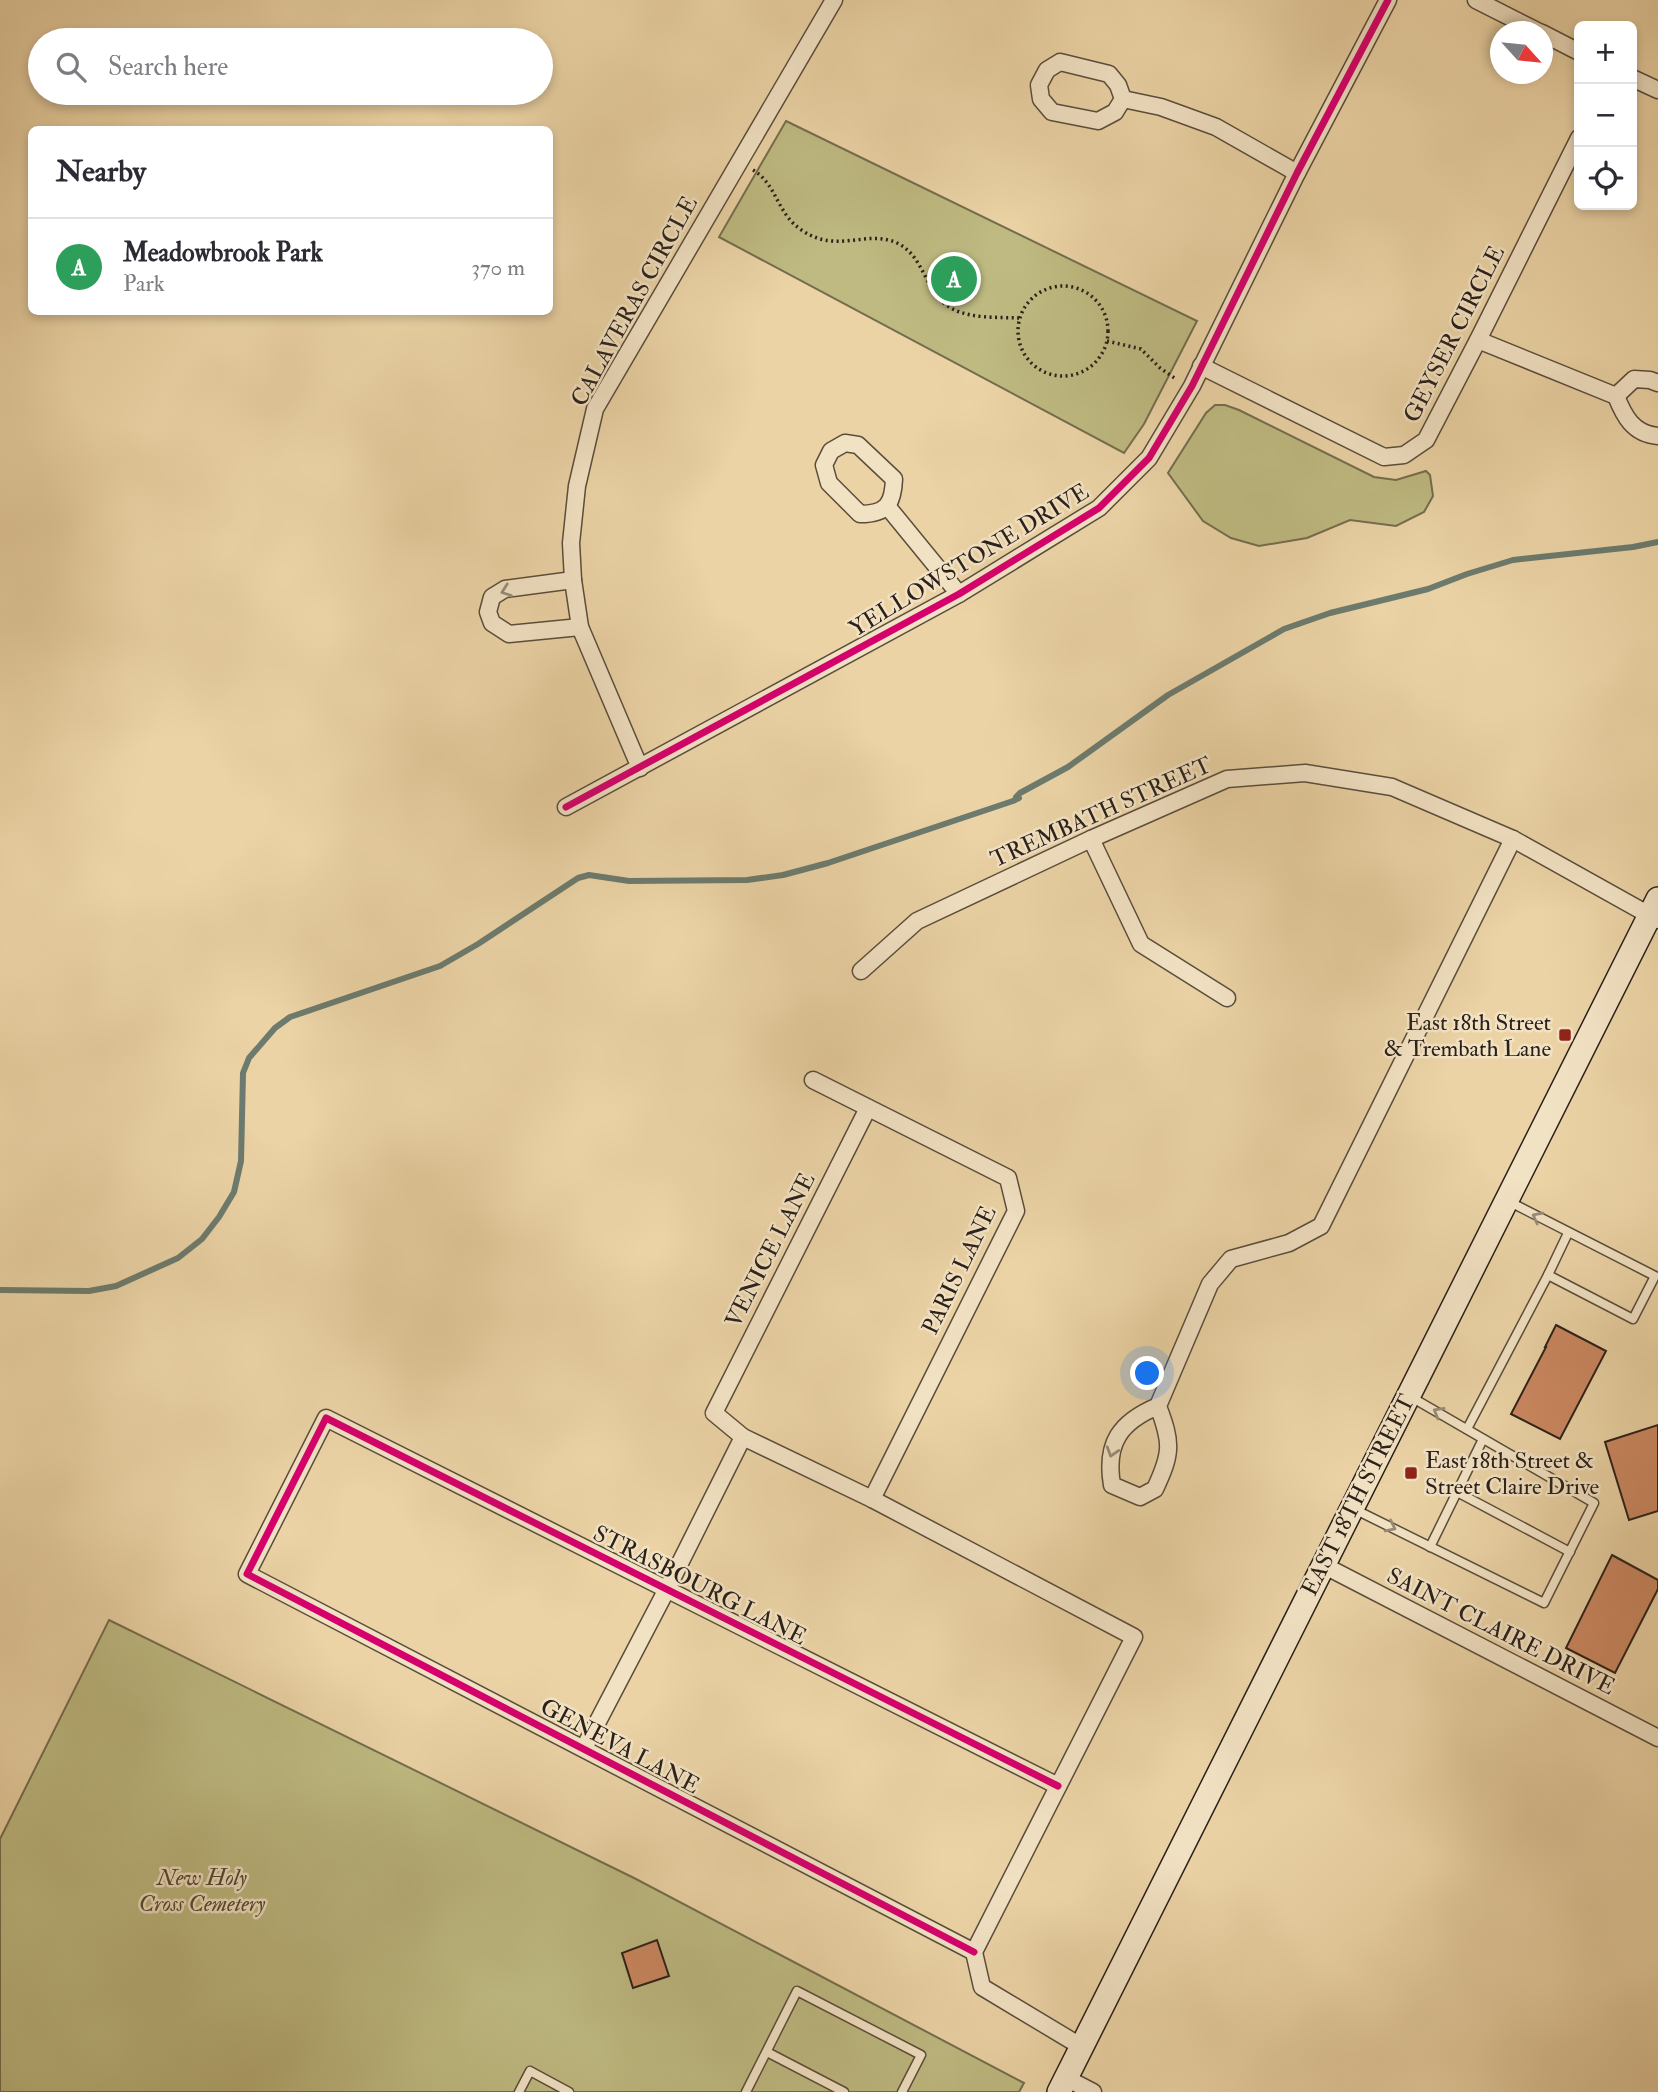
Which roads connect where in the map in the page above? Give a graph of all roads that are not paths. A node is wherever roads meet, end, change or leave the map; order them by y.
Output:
1 (834, 0) edge
2 (1388, 0) edge
3 (1476, 0) edge
4 (1519, 21) edge
5 (1553, 38) edge
6 (1574, 49) edge
7 (1637, 80) edge
8 (1658, 90) edge
9 (1123, 99) junction
10 (1574, 147) edge
11 (1297, 173) junction
12 (1478, 340) junction
13 (1201, 366) junction
14 (1658, 383) edge
15 (1616, 396) junction
16 (1658, 436) edge
17 (887, 506) junction
18 (573, 579) junction
19 (959, 594) junction
20 (580, 627) junction
21 (640, 768) junction
22 (566, 807) dead end
23 (1091, 839) junction
24 (1513, 839) junction
25 (1655, 911) edge
26 (860, 971) dead end
27 (1227, 998) dead end
28 (813, 1080) dead end
29 (867, 1108) junction
30 (1507, 1200) junction
31 (1568, 1233) junction
32 (1548, 1275) junction
33 (1408, 1395) junction
34 (1158, 1406) junction
35 (1467, 1429) junction
36 (743, 1437) junction
37 (1483, 1439) junction
38 (1457, 1492) junction
39 (872, 1499) junction
40 (1351, 1508) junction
41 (1430, 1547) junction
42 (1570, 1552) junction
43 (1323, 1565) junction
44 (247, 1574) joint
45 (667, 1589) junction
46 (1658, 1738) edge
47 (584, 1748) junction
48 (1058, 1786) junction
49 (974, 1952) junction
50 (1082, 2048) junction
51 (766, 2052) junction
52 (1062, 2085) edge
53 (519, 2092) edge
54 (569, 2092) edge
55 (746, 2092) edge
56 (844, 2092) edge
57 (902, 2092) edge
58 (1093, 2092) edge

1 - 18 street, CALAVERAS CIRCLE
2 - 11 street, YELLOWSTONE DRIVE
3 - 4 street
5 - 6 street
7 - 8 street
9 - 9 street
9 - 11 street
10 - 12 street, GEYSER CIRCLE
11 - 13 street, YELLOWSTONE DRIVE
12 - 13 street, GEYSER CIRCLE
12 - 15 street
13 - 19 street, YELLOWSTONE DRIVE
14 - 15 street
15 - 16 street
17 - 17 street
17 - 19 street
18 - 20 street, CALAVERAS CIRCLE
18 -> 20 street
19 - 21 street, YELLOWSTONE DRIVE
20 - 21 street, CALAVERAS CIRCLE
21 - 22 street, YELLOWSTONE DRIVE
23 - 24 street, TREMBATH STREET
23 - 26 street, TREMBATH STREET
23 - 27 street
24 - 25 street, TREMBATH STREET
24 - 34 street
25 - 30 main road, EAST 18TH STREET
28 - 29 street, PARIS LANE
29 - 36 street, VENICE LANE
29 - 39 street, PARIS LANE
31 -> 30 lane
30 - 33 main road, EAST 18TH STREET
31 - 32 lane
31 - 32 lane
32 - 35 lane
35 -> 33 lane
33 - 40 main road, EAST 18TH STREET
34 -> 34 street
35 - 37 lane
36 - 39 street
36 - 45 street
37 - 38 lane
37 - 42 lane
38 - 41 lane
38 - 42 lane
39 - 48 street
40 -> 41 lane
40 - 43 main road, EAST 18TH STREET
41 - 42 lane
43 - 46 street, SAINT CLAIRE DRIVE
43 - 50 main road, EAST 18TH STREET
44 - 45 street, STRASBOURG LANE
44 - 47 street, GENEVA LANE
45 - 47 street
45 - 48 street, STRASBOURG LANE
47 - 49 street, GENEVA LANE
48 - 49 street
49 - 50 street
50 - 52 main road, EAST 18TH STREET
51 - 55 lane
51 - 56 lane
51 - 57 lane
52 - 58 street
53 - 54 lane

